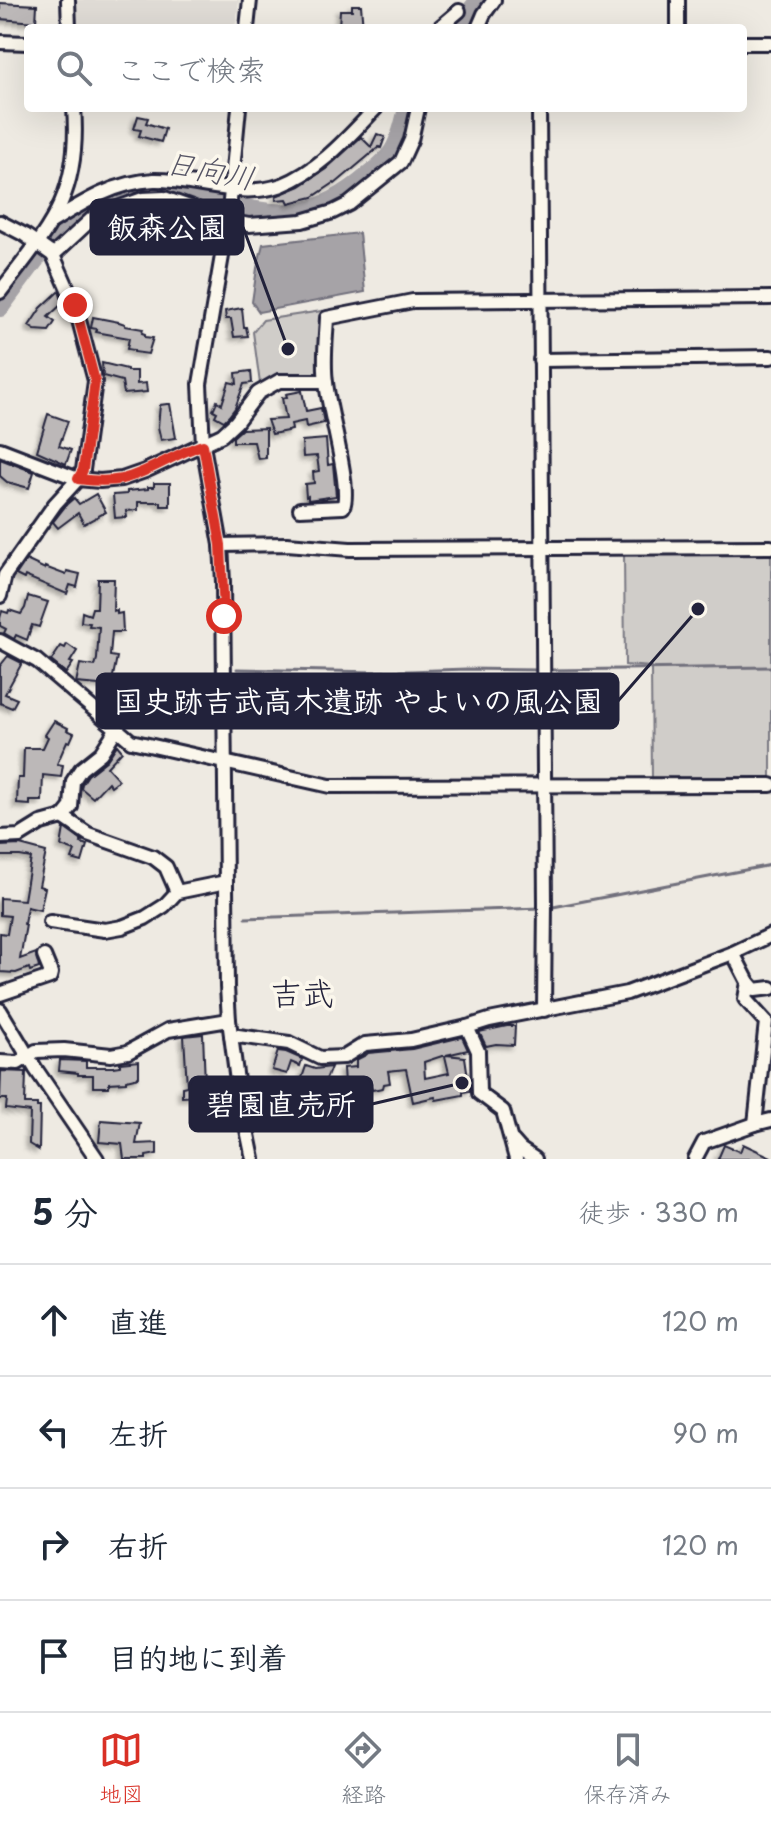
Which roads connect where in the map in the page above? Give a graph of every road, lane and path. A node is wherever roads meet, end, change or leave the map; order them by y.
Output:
1 (68, 0) edge
2 (250, 0) edge
3 (494, 0) edge
4 (678, 0) edge
5 (459, 11) dead end
6 (69, 24) edge
7 (247, 24) edge
8 (444, 24) edge
9 (480, 24) edge
10 (678, 24) edge
11 (0, 42) edge
12 (24, 43) edge
13 (747, 43) edge
14 (771, 43) edge
15 (74, 112) edge
16 (239, 112) edge
17 (372, 112) edge
18 (417, 112) edge
19 (539, 112) edge
20 (231, 192) junction
21 (228, 217) junction
22 (53, 221) junction
23 (0, 222) edge
24 (36, 244) junction
25 (53, 255) junction
26 (0, 292) edge
27 (771, 298) edge
28 (540, 300) junction
29 (771, 357) edge
30 (540, 360) junction
31 (325, 381) junction
32 (203, 445) junction
33 (0, 449) edge
34 (78, 479) junction
35 (300, 509) dead end
36 (221, 545) junction
37 (771, 547) edge
38 (542, 548) junction
39 (0, 596) edge
40 (0, 641) edge
41 (117, 728) junction
42 (225, 762) junction
43 (771, 785) edge
44 (544, 787) junction
45 (63, 817) junction
46 (0, 837) edge
47 (226, 882) junction
48 (177, 892) junction
49 (50, 922) dead end
50 (771, 935) edge
51 (733, 953) junction
52 (44, 956) dead end
53 (748, 982) junction
54 (771, 988) edge
55 (0, 994) edge
56 (0, 1010) edge
57 (544, 1010) junction
58 (229, 1020) junction
59 (768, 1023) edge
60 (467, 1027) junction
61 (231, 1035) junction
62 (28, 1056) junction
63 (0, 1062) edge
64 (771, 1120) edge
65 (755, 1124) junction
66 (511, 1138) junction
67 (97, 1159) edge
68 (253, 1159) edge
69 (516, 1159) edge
70 (535, 1159) edge
71 (695, 1159) edge

1 - 6 street
2 - 7 street
3 - 9 street
4 - 10 street
5 - 8 street
11 - 12 street
13 - 14 street
15 - 22 street
16 - 20 street
17 - 20 street
18 - 21 street
19 - 28 street
20 - 21 street
20 - 22 street
21 - 25 street
21 - 32 street
22 - 24 street
23 - 24 street
24 - 25 street
24 - 26 street
25 - 34 street
27 - 28 street
28 - 30 street
28 - 31 street
29 - 30 street
30 - 38 street
31 - 32 street
31 - 35 street
32 - 34 street
32 - 36 street
33 - 34 street
34 - 39 street
36 - 38 street
36 - 42 street
37 - 38 street
38 - 44 street
40 - 41 street
41 - 42 street
41 - 45 street
42 - 44 street
42 - 47 street
43 - 44 street
44 - 57 street
45 - 46 street
45 - 48 street
47 - 48 street
47 - 58 street
48 - 49 street
50 - 51 street
51 - 53 street
51 - 57 street
52 - 55 street
53 - 54 street
53 - 59 street
56 - 62 street
57 - 60 street
58 - 61 street
58 - 62 street
59 - 65 street
60 - 61 street
60 - 66 street
61 - 68 street
62 - 63 street
62 - 67 street
64 - 65 street
65 - 71 street
66 - 69 street
66 - 70 street

